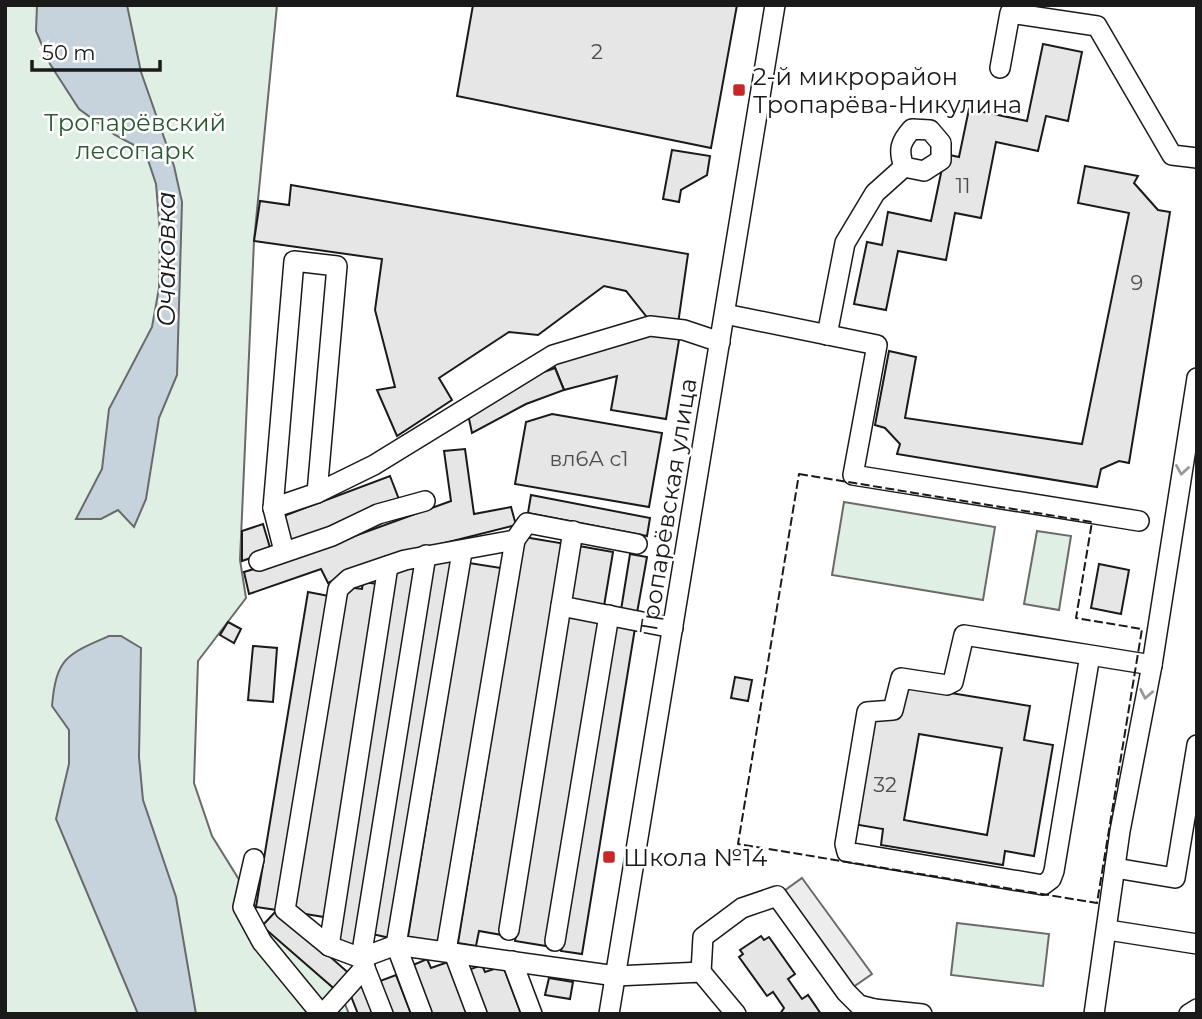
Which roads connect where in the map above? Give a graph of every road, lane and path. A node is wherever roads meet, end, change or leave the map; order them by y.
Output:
1 (775, 5) edge
2 (1000, 68) dead end
3 (1197, 158) edge
4 (904, 167) dead end
5 (725, 314) junction
6 (827, 335) junction
7 (720, 342) junction
8 (1197, 378) edge
9 (1193, 432) edge
10 (317, 493) junction
11 (425, 501) dead end
12 (273, 508) junction
13 (1139, 521) dead end
14 (573, 531) junction
15 (515, 540) junction
16 (636, 544) dead end
17 (284, 551) junction
18 (462, 552) junction
19 (426, 555) junction
20 (259, 561) dead end
21 (388, 566) junction
22 (561, 606) junction
23 (609, 615) junction
24 (673, 628) junction
25 (1090, 655) junction
26 (1152, 665) junction
27 (1197, 745) edge
28 (254, 859) dead end
29 (1115, 868) junction
30 (509, 930) dead end
31 (1108, 930) junction
32 (555, 941) dead end
33 (1197, 944) edge
34 (396, 945) junction
35 (329, 946) junction
36 (450, 952) junction
37 (512, 961) junction
38 (363, 962) junction
39 (701, 972) junction
40 (616, 976) junction
41 (1197, 1009) edge
42 (874, 1011) edge
43 (322, 1014) edge
44 (383, 1014) edge
45 (422, 1014) edge
46 (477, 1014) edge
47 (533, 1014) edge
48 (610, 1014) edge
49 (736, 1014) edge
50 (922, 1014) edge
51 (1094, 1014) edge
52 (1189, 1014) edge

1 - 5 street, Тропарёвская улица
2 - 3 street
4 - 6 street
5 - 6 street
5 - 7 street, Тропарёвская улица
6 - 13 street
7 - 10 street
7 - 24 street, Тропарёвская улица
8 - 9 street
9 -> 26 street
10 - 12 street
10 - 12 street
11 - 17 street
12 - 17 street
14 - 15 street
14 - 16 street
14 - 22 street
15 - 18 street
15 - 36 street
17 - 20 street
18 - 19 street
18 - 34 street
19 - 21 street
19 - 38 street
21 - 35 street
21 - 35 street
22 - 23 street
22 - 30 street
23 - 24 street
23 - 32 street
24 - 40 street, Тропарёвская улица
25 - 25 street
25 - 26 street
26 -> 29 street
27 - 29 street
28 - 43 street
29 - 31 street
31 - 33 street
31 - 51 street
34 - 36 street
34 - 38 street
34 - 45 street
35 - 38 street
36 - 37 street
36 - 46 street
37 - 40 street
37 - 47 street
38 - 43 street
38 - 44 street
39 - 40 street
39 - 42 street
39 - 49 street
40 - 48 street, Тропарёвская улица
41 - 52 street
42 - 50 street

